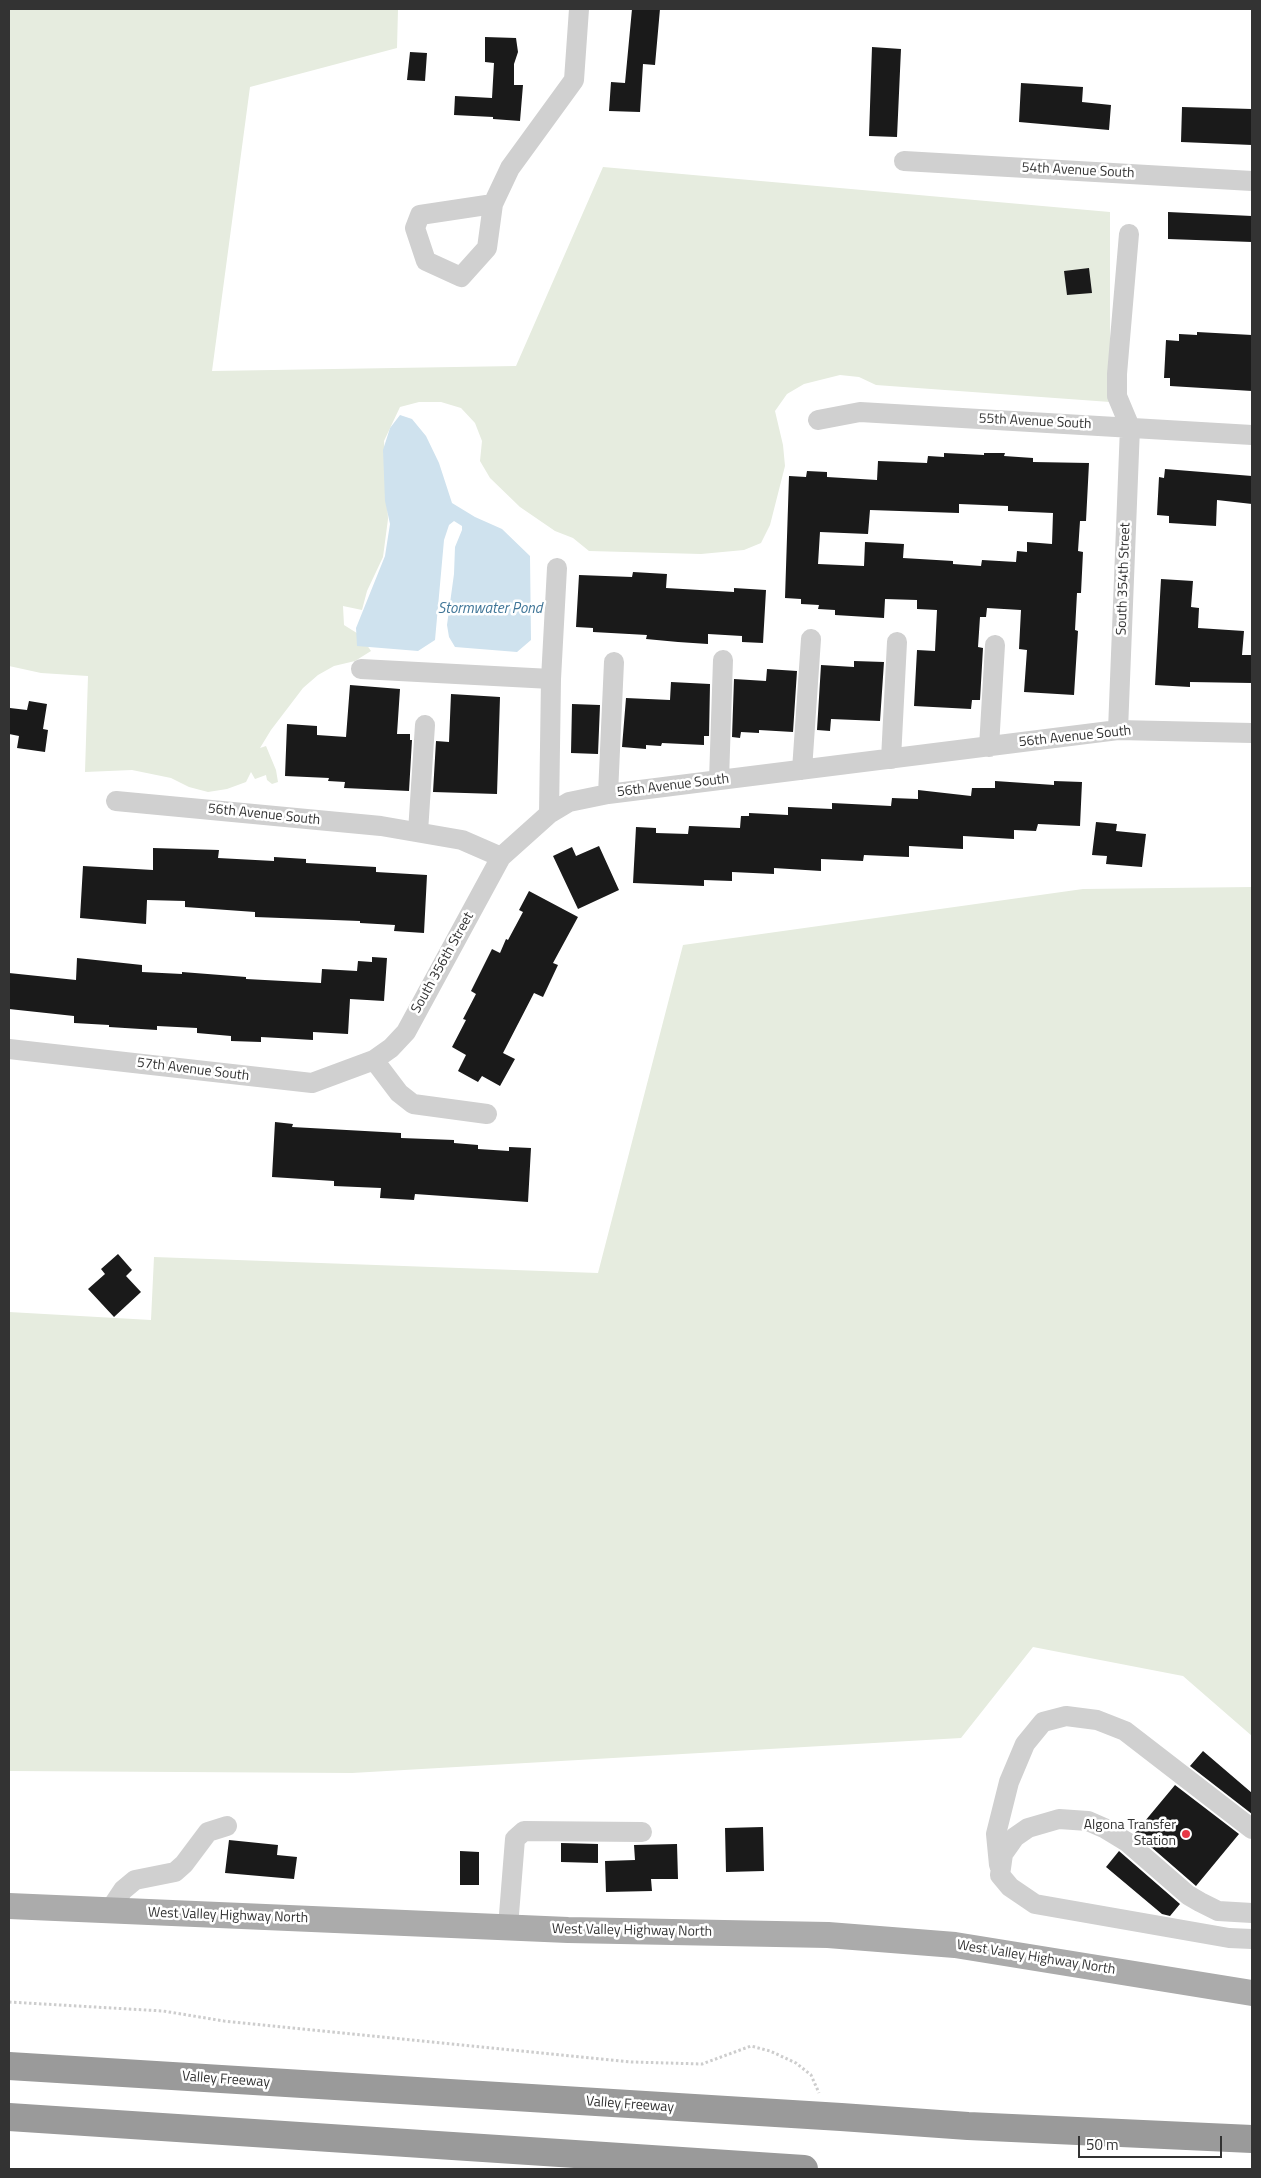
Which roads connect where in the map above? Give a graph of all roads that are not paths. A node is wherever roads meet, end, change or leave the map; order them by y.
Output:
1 (579, 9) edge
2 (904, 161) dead end
3 (1252, 181) edge
4 (492, 204) dead end
5 (1128, 234) dead end
6 (818, 420) dead end
7 (1130, 427) junction
8 (1252, 435) edge
9 (557, 568) dead end
10 (812, 639) dead end
11 (897, 642) dead end
12 (995, 645) dead end
13 (723, 660) dead end
14 (614, 662) dead end
15 (361, 668) dead end
16 (550, 679) junction
17 (425, 725) dead end
18 (1118, 730) junction
19 (1252, 733) edge
20 (989, 746) junction
21 (891, 759) junction
22 (802, 770) junction
23 (719, 780) junction
24 (608, 794) junction
25 (116, 801) dead end
26 (549, 814) junction
27 (418, 832) junction
28 (501, 857) junction
29 (9, 1049) edge
30 (374, 1060) junction
31 (487, 1114) dead end
32 (227, 1826) dead end
33 (1252, 1829) edge
34 (642, 1832) dead end
35 (1000, 1875) junction
36 (9, 1906) edge
37 (109, 1910) junction
38 (1252, 1913) edge
39 (508, 1927) junction
40 (1252, 1940) edge
41 (1252, 1993) edge
42 (9, 2066) edge
43 (9, 2117) edge
44 (1252, 2139) edge
45 (804, 2169) edge

1 - 4 street
2 - 3 street, 54th Avenue South
5 - 7 street
6 - 7 street, 55th Avenue South
7 - 8 street, 55th Avenue South
7 - 18 street, South 354th Street
9 - 16 street
10 - 22 street
11 - 21 street
12 - 20 street
13 - 23 street
14 - 24 street
15 - 16 street
16 - 26 street
17 - 27 street
18 - 19 street, 56th Avenue South
18 - 20 street, 56th Avenue South
20 - 21 street, 56th Avenue South
21 - 22 street, 56th Avenue South
22 - 23 street, 56th Avenue South
23 - 24 street, 56th Avenue South
24 - 26 street, 56th Avenue South
25 - 27 street, 56th Avenue South
26 - 28 street, 56th Avenue South
27 - 28 street, 56th Avenue South
28 - 30 street, South 356th Street
29 - 30 street, 57th Avenue South
30 - 31 street
32 - 37 street
33 - 35 street
34 - 39 street
35 - 38 street
35 - 40 street
36 - 37 main road, West Valley Highway North
37 - 39 main road, West Valley Highway North
39 - 41 main road, West Valley Highway North
42 - 44 highway, Valley Freeway
43 - 45 highway

